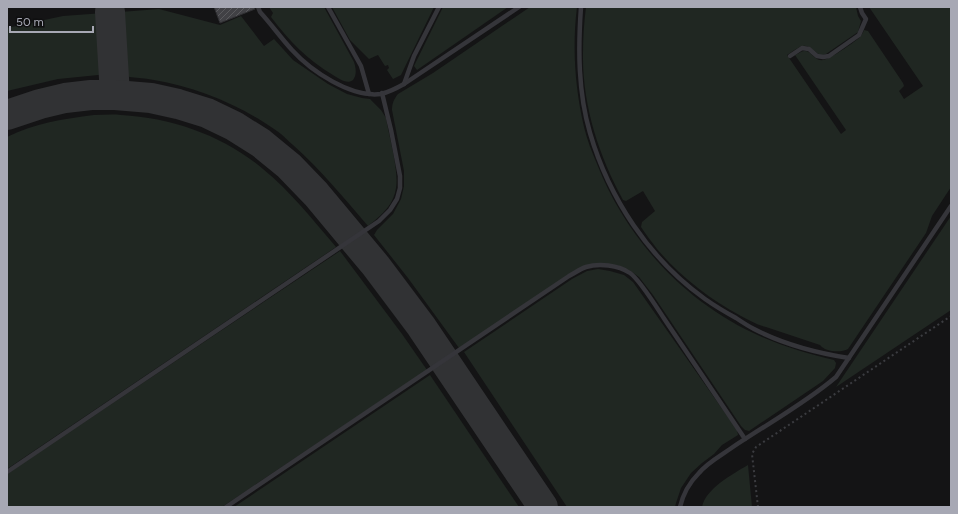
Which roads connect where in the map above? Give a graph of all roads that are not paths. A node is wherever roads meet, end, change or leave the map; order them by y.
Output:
1 (258, 7) edge
2 (328, 7) edge
3 (438, 7) edge
4 (519, 7) edge
5 (581, 7) edge
6 (860, 7) edge
7 (790, 56) dead end
8 (404, 84) junction
9 (369, 94) junction
10 (382, 94) junction
11 (951, 206) edge
12 (849, 358) junction
13 (745, 439) junction
14 (7, 472) edge
15 (226, 507) edge
16 (680, 507) edge

1 - 9 lane
2 - 9 lane
3 - 8 lane
4 - 8 lane
5 - 12 lane
6 - 7 lane
8 - 10 lane
9 - 10 lane
10 - 14 lane
11 - 12 lane
12 - 13 lane
13 - 15 lane
13 - 16 lane

